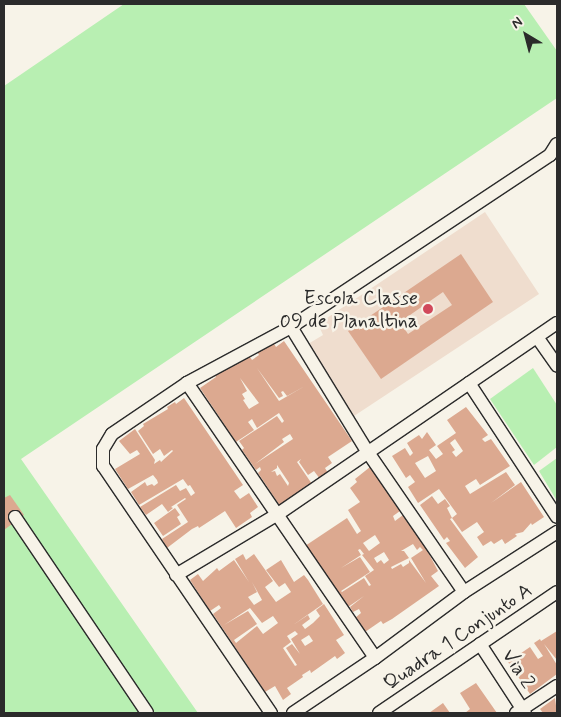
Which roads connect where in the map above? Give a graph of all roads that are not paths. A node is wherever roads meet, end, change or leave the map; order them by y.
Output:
1 (555, 155) edge
2 (557, 323) edge
3 (291, 327) junction
4 (538, 337) junction
5 (557, 366) edge
6 (187, 383) junction
7 (469, 383) junction
8 (367, 451) junction
9 (278, 514) junction
10 (15, 517) dead end
11 (557, 517) edge
12 (557, 532) edge
13 (176, 575) junction
14 (464, 592) junction
15 (557, 592) edge
16 (480, 644) junction
17 (375, 658) junction
18 (557, 686) edge
19 (521, 712) edge
20 (148, 713) edge
21 (271, 713) edge
22 (293, 713) edge
23 (379, 713) edge

1 - 3 street
2 - 4 street
3 - 6 street
3 - 8 street
4 - 5 street
4 - 7 street
6 - 9 street
6 - 13 street
7 - 8 street
7 - 11 street
8 - 9 street
8 - 14 street
9 - 13 street
9 - 17 street
10 - 20 street
12 - 14 street
13 - 21 street
14 - 17 street
15 - 16 street, Quadra 1 Conjunto A
16 - 19 street, Via 2
16 - 23 street, Quadra 1 Conjunto A
17 - 22 street
18 - 19 street

